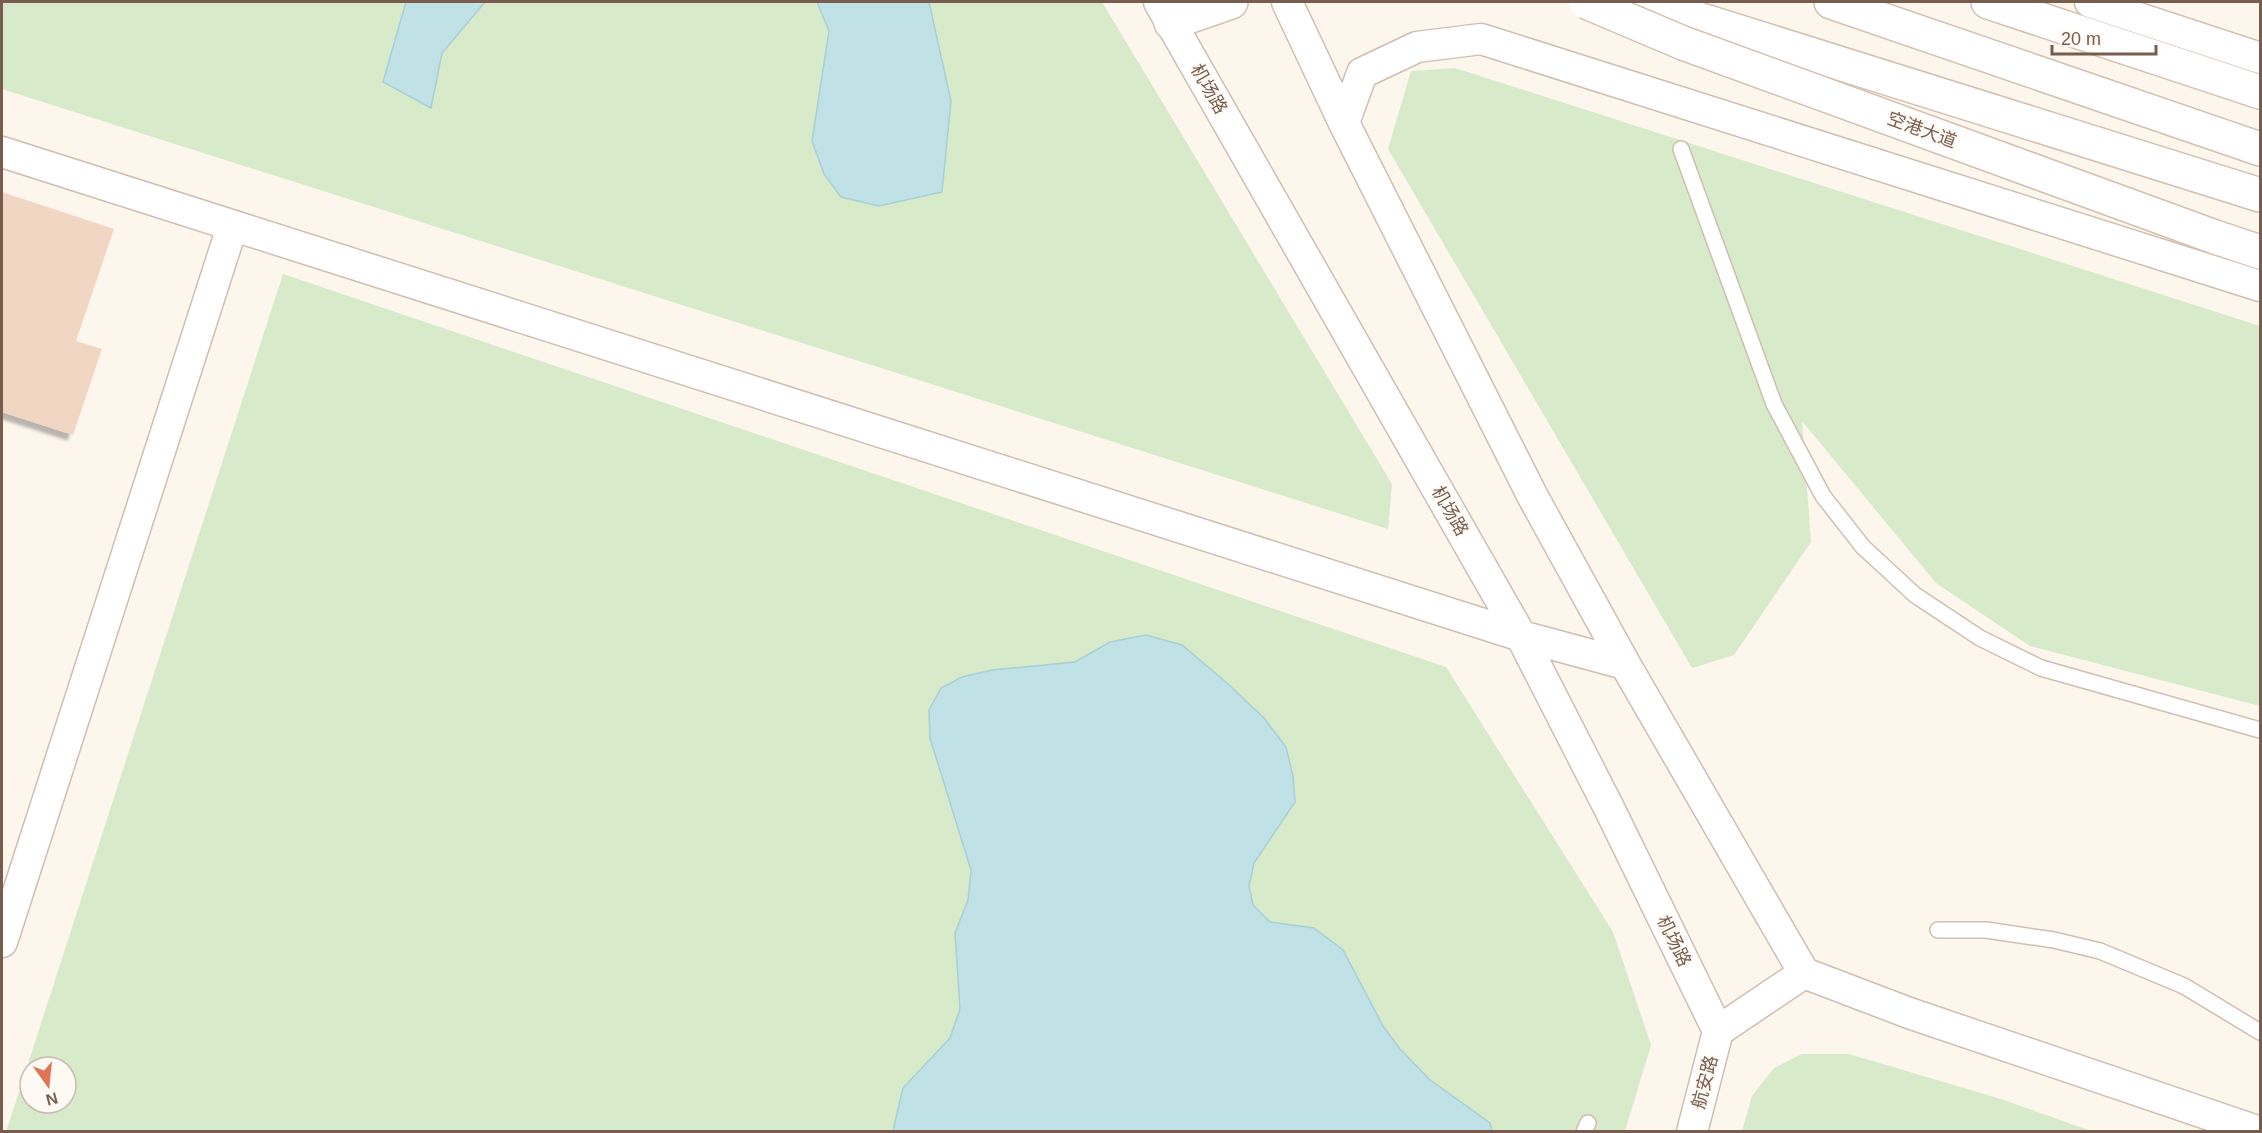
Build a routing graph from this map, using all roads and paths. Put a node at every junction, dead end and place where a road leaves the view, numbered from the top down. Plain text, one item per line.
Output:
1 (1231, 2) edge
2 (1287, 2) edge
3 (1586, 2) edge
4 (1644, 2) edge
5 (1831, 2) edge
6 (1988, 2) edge
7 (2090, 2) edge
8 (1165, 12) edge
9 (2260, 58) edge
10 (2246, 86) edge
11 (1344, 123) junction
12 (1681, 149) dead end
13 (2260, 149) edge
14 (2, 152) edge
15 (2260, 195) edge
16 (232, 227) junction
17 (2260, 252) edge
18 (2260, 286) edge
19 (1521, 636) junction
20 (1625, 664) junction
21 (2260, 730) edge
22 (1938, 930) dead end
23 (2, 942) edge
24 (1804, 973) junction
25 (1718, 1031) junction
26 (2260, 1032) edge
27 (1692, 1131) edge
28 (2260, 1131) edge

1 - 8 main road
2 - 11 street
3 - 17 main road, 空港大道, bridge
4 - 15 main road
5 - 13 main road
6 - 10 main road
7 - 9 street
8 - 19 street, 机场路
11 - 18 street
11 - 20 street
12 - 21 lane
14 - 16 street
16 - 19 street
16 - 23 street
19 - 20 street
19 - 25 street, 机场路
20 - 24 street
22 - 26 lane
24 - 25 street
24 - 28 street
25 - 27 street, 航安路

